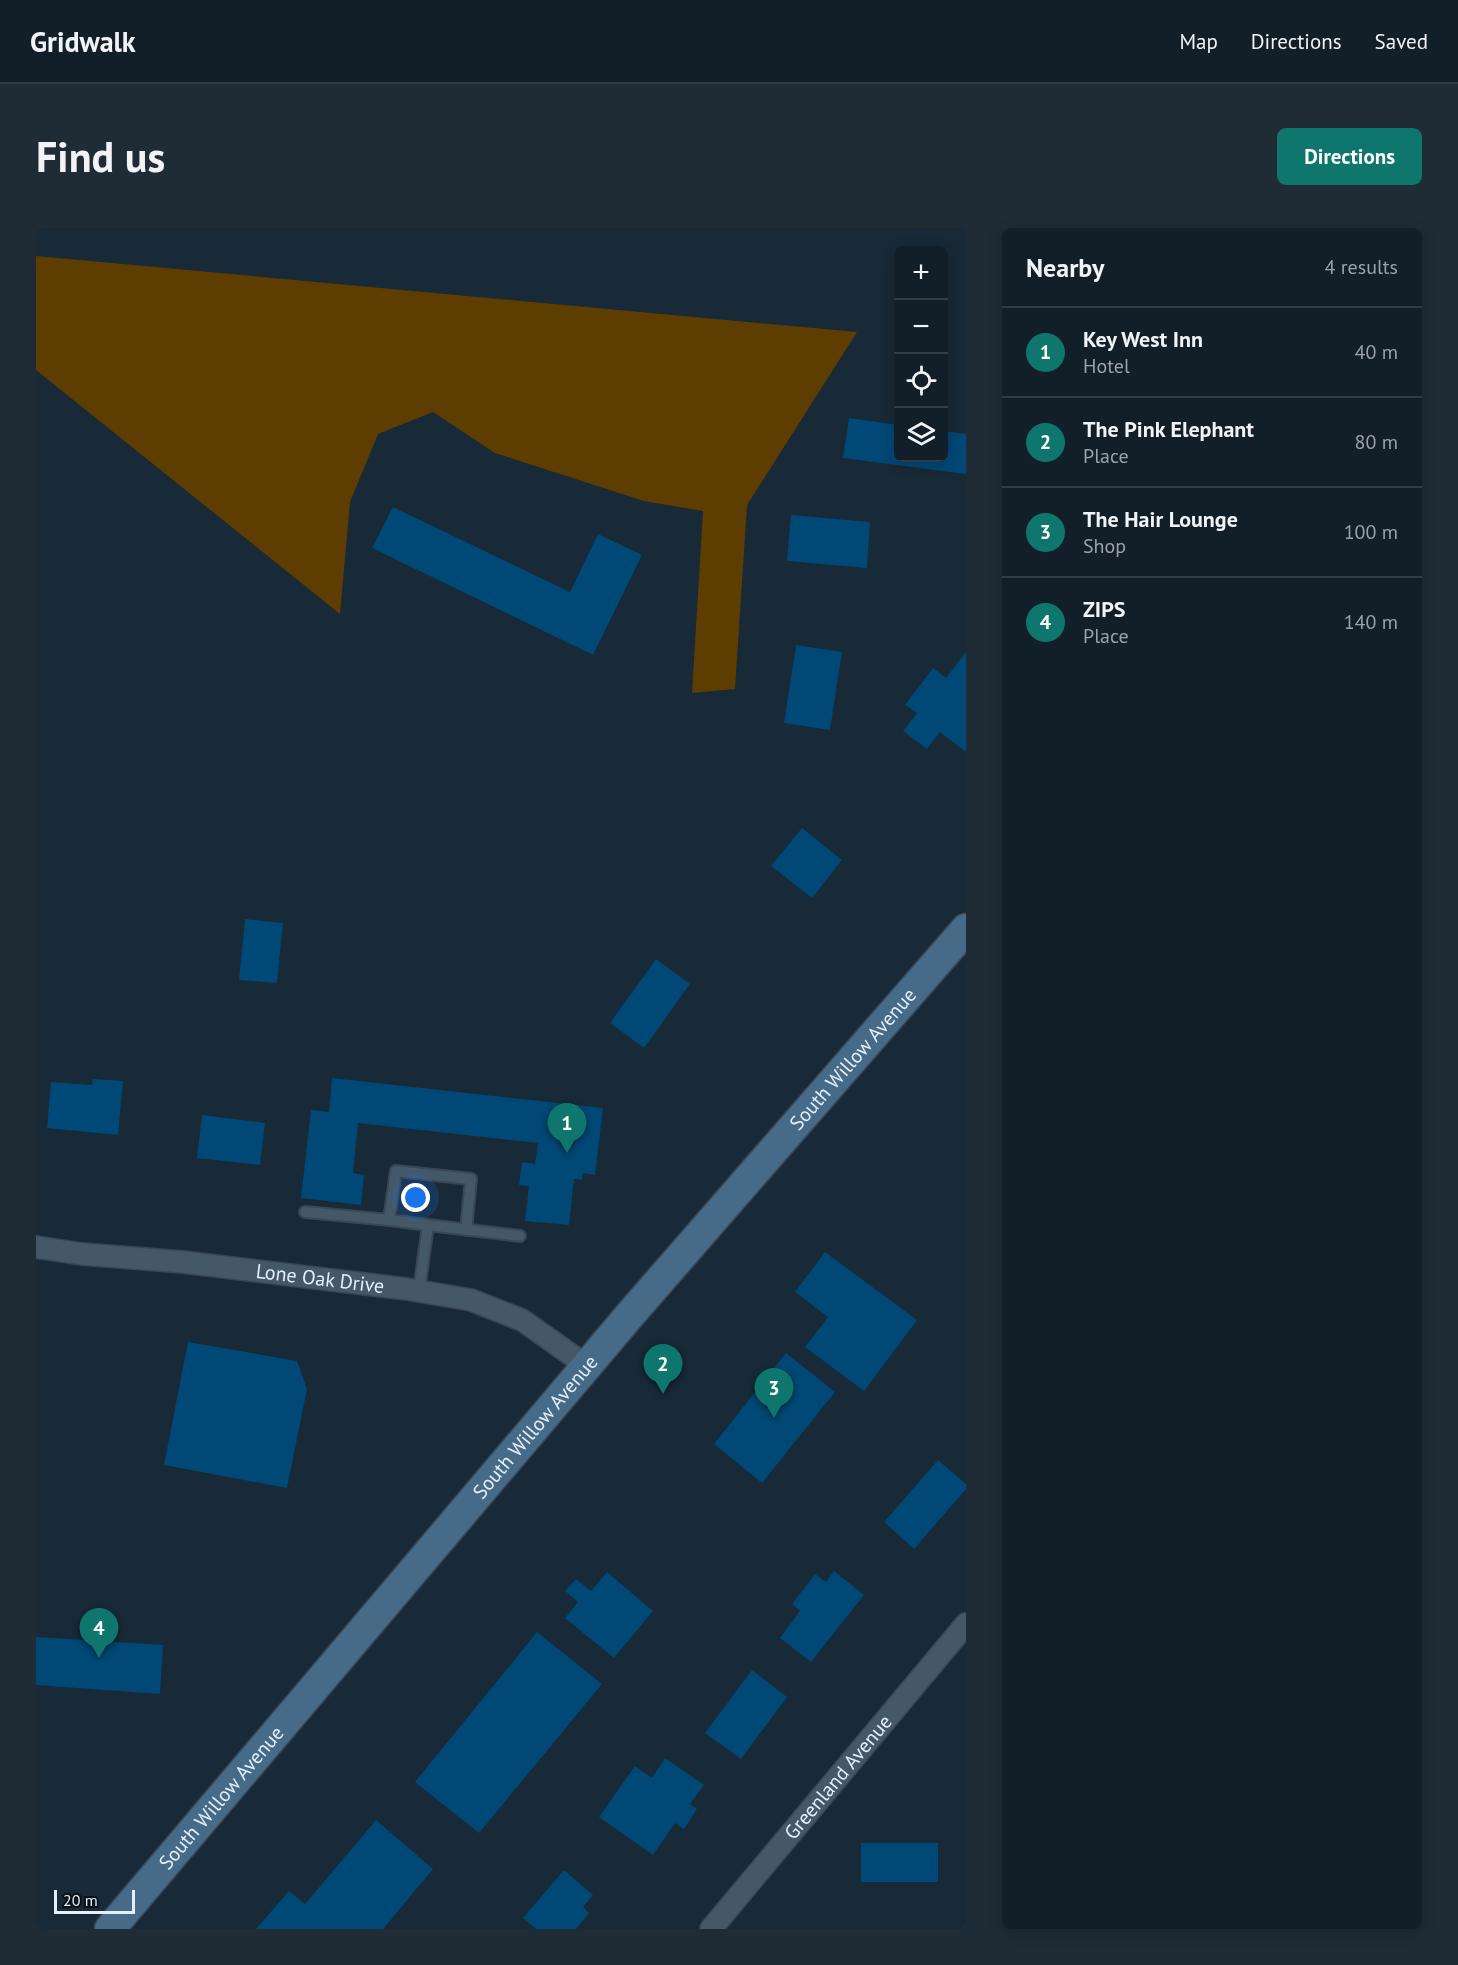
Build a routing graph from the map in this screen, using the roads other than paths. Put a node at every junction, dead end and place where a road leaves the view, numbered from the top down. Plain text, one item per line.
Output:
1 (966, 929) edge
2 (305, 1212) dead end
3 (389, 1221) junction
4 (428, 1225) junction
5 (466, 1230) junction
6 (520, 1236) dead end
7 (36, 1247) edge
8 (419, 1291) junction
9 (587, 1366) junction
10 (966, 1624) edge
11 (110, 1929) edge
12 (711, 1929) edge

1 - 9 main road, South Willow Avenue
2 - 3 lane
3 - 4 lane
3 - 5 lane
4 - 5 lane
4 - 8 lane
5 - 6 lane
7 - 8 street, Lone Oak Drive
8 - 9 street, Lone Oak Drive
9 - 11 main road, South Willow Avenue
10 - 12 street, Greenland Avenue

